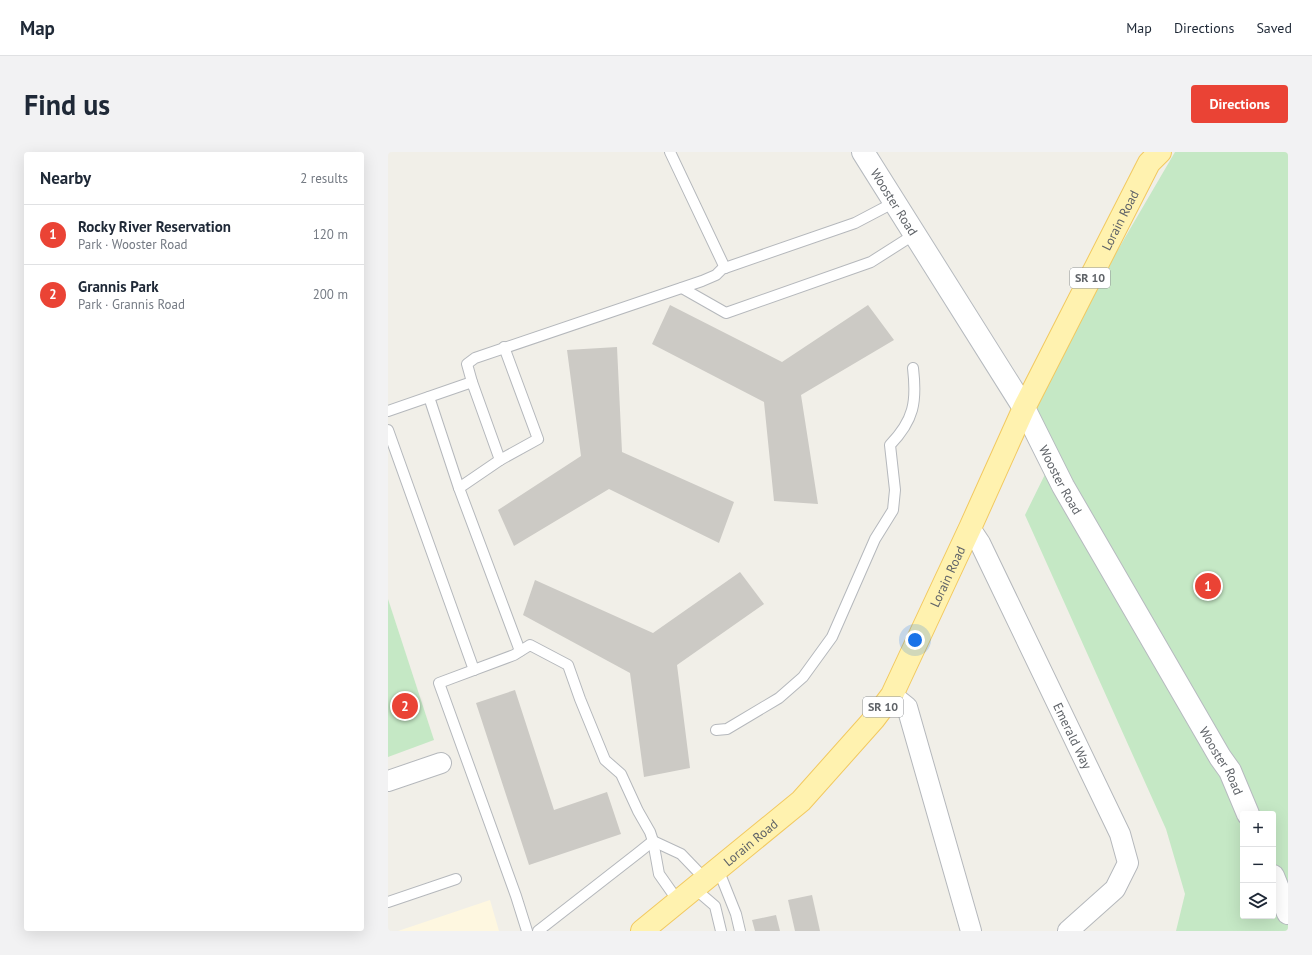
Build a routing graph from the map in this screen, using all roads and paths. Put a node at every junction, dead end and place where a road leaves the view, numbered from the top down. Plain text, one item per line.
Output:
1 (670, 152) edge
2 (863, 152) edge
3 (1160, 152) edge
4 (895, 202) junction
5 (915, 234) junction
6 (725, 268) junction
7 (682, 288) junction
8 (504, 347) junction
9 (913, 368) dead end
10 (472, 382) junction
11 (429, 397) junction
12 (1024, 408) junction
13 (388, 412) edge
14 (388, 430) edge
15 (500, 460) junction
16 (460, 488) junction
17 (970, 528) junction
18 (520, 651) junction
19 (474, 670) junction
20 (892, 695) junction
21 (716, 730) dead end
22 (441, 763) dead end
23 (388, 781) edge
24 (1247, 811) edge
25 (653, 841) junction
26 (456, 880) dead end
27 (1276, 883) edge
28 (699, 884) junction
29 (388, 902) edge
30 (1288, 913) edge
31 (652, 928) edge
32 (527, 931) edge
33 (538, 931) edge
34 (721, 931) edge
35 (740, 931) edge
36 (971, 931) edge
37 (1068, 931) edge

1 - 6 lane
2 - 4 street, Wooster Road
3 - 12 main road, Lorain Road / SR 10
4 - 5 street, Wooster Road
4 - 6 lane
5 - 7 lane
5 - 12 street, Wooster Road
6 - 7 lane
7 - 8 lane
8 - 10 lane
8 - 15 lane
9 - 21 lane
10 - 11 lane
10 - 15 lane
11 - 13 lane
11 - 16 lane
12 - 17 main road, Lorain Road / SR 10
12 - 24 street, Wooster Road
14 - 19 lane
15 - 16 lane
16 - 18 lane
17 - 20 main road, Lorain Road / SR 10
17 - 37 street, Emerald Way
18 - 19 lane
18 - 25 lane
19 - 32 lane
20 - 28 main road, Lorain Road / SR 10
20 - 36 street
22 - 23 street
25 - 28 lane
25 - 28 lane
25 - 33 lane
26 - 29 lane
27 - 30 street
28 - 31 main road, Lorain Road / SR 10
28 - 34 lane
28 - 35 lane

